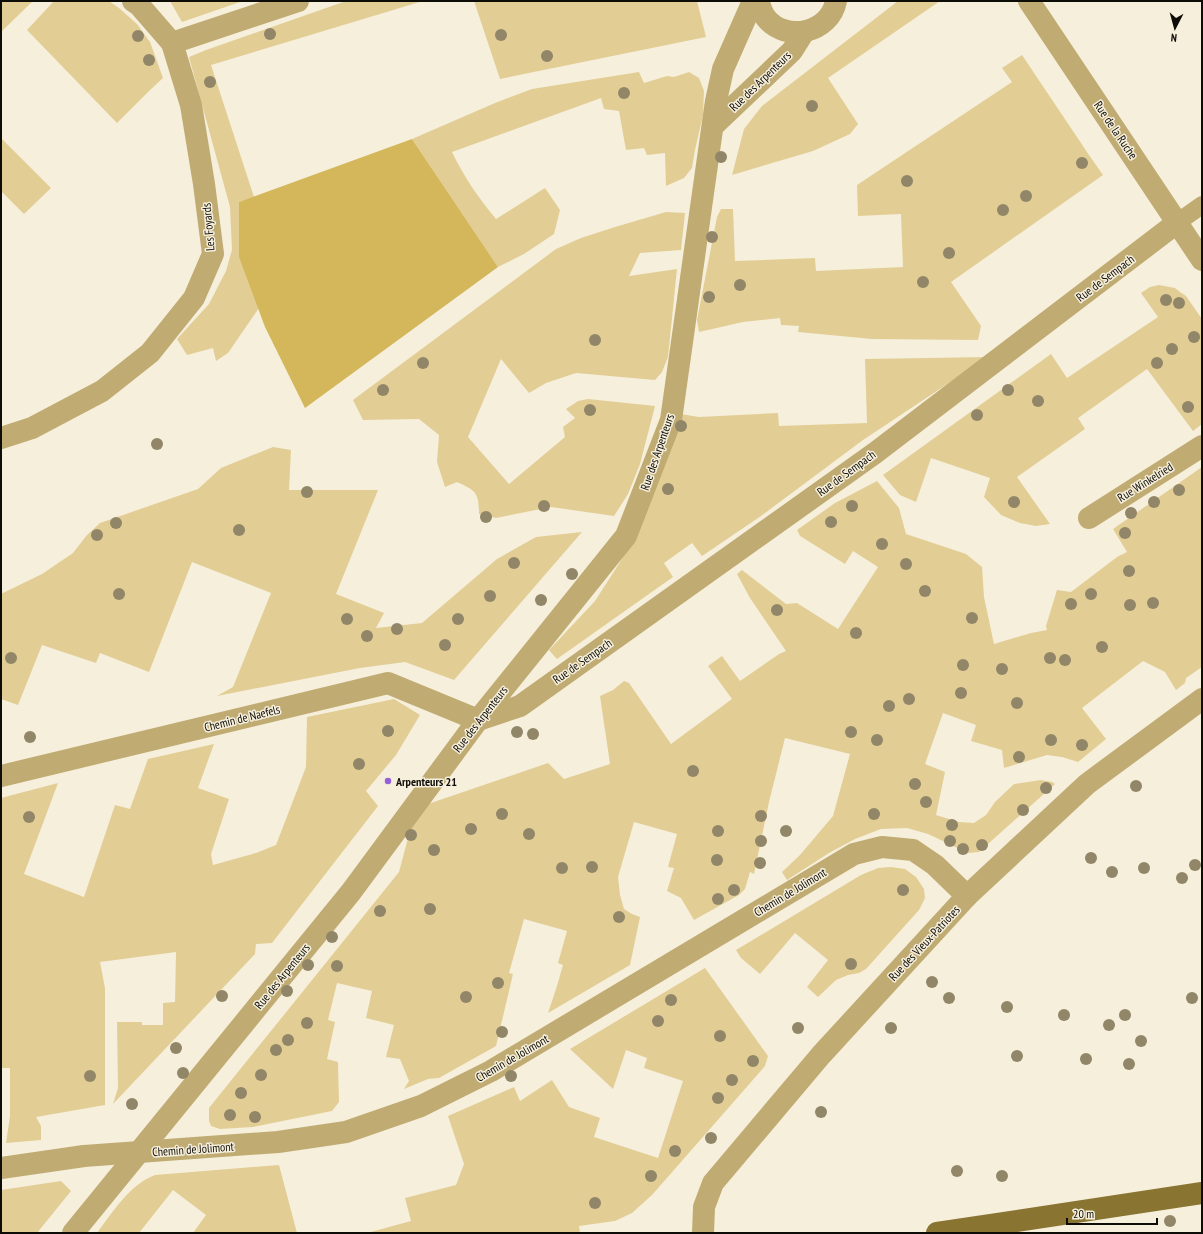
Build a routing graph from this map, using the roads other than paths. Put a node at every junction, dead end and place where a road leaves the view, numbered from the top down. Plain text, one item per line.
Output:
1 (133, 1) edge
2 (298, 1) edge
3 (753, 1) edge
4 (758, 1) edge
5 (836, 1) edge
6 (1029, 1) edge
7 (804, 32) junction
8 (172, 43) junction
9 (713, 126) junction
10 (1202, 205) edge
11 (1178, 222) junction
12 (1202, 260) edge
13 (1, 438) edge
14 (1202, 446) edge
15 (1088, 518) dead end
16 (1202, 699) edge
17 (478, 720) junction
18 (1, 776) edge
19 (967, 896) junction
20 (138, 1153) junction
21 (1, 1168) edge
22 (1202, 1193) edge
23 (72, 1233) edge
24 (703, 1233) edge
25 (937, 1233) edge

1 - 8 street, Les Foyards
2 - 8 street
3 - 9 street, Rue des Arpenteurs
4 - 7 street
5 - 7 street
6 - 11 street, Rue de la Ruche
7 - 9 street, Rue des Arpenteurs
8 - 13 street, Les Foyards
9 - 17 street, Rue des Arpenteurs
10 - 11 lane, Rue de Sempach
11 - 12 street, Rue de la Ruche
11 - 17 street, Rue de Sempach
14 - 15 street, Rue Winkelried
16 - 19 street, Rue des Vieux-Patriotes
17 - 18 street, Chemin de Naefels
17 - 20 street, Rue des Arpenteurs
19 - 20 street, Chemin de Jolimont
19 - 24 street, Rue des Vieux-Patriotes
20 - 21 street, Chemin de Jolimont
20 - 23 street, Rue des Arpenteurs
22 - 25 main road

